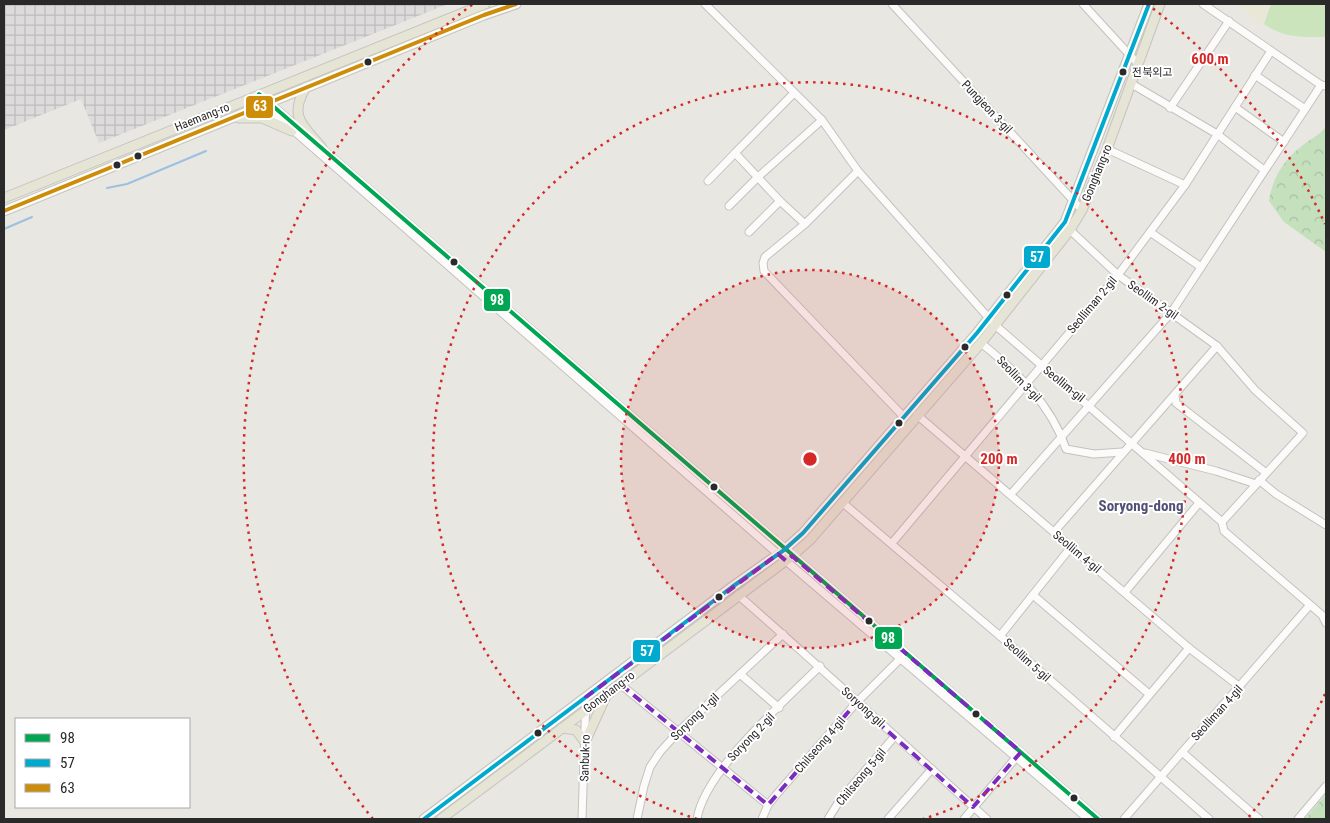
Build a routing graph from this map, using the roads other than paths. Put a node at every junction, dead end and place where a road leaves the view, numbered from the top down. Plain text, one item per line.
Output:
1 (485, 4) edge
2 (516, 4) edge
3 (705, 4) edge
4 (892, 4) edge
5 (1083, 4) edge
6 (1149, 4) edge
7 (1160, 4) edge
8 (1203, 4) edge
9 (1229, 20) junction
10 (1271, 51) junction
11 (1130, 54) junction
12 (1138, 64) junction
13 (1255, 75) junction
14 (1130, 83) junction
15 (1324, 85) edge
16 (306, 87) junction
17 (794, 93) junction
18 (256, 95) junction
19 (266, 104) junction
20 (1235, 106) junction
21 (1170, 108) junction
22 (1305, 108) junction
23 (822, 120) junction
24 (226, 121) junction
25 (292, 131) junction
26 (1217, 134) junction
27 (1284, 142) junction
28 (322, 148) junction
29 (1107, 149) junction
30 (735, 153) junction
31 (1264, 170) junction
32 (858, 171) junction
33 (758, 177) junction
34 (708, 181) dead end
35 (1185, 185) junction
36 (4, 198) edge
37 (780, 201) junction
38 (1074, 202) junction
39 (729, 206) dead end
40 (1082, 210) junction
41 (4, 211) edge
42 (805, 224) junction
43 (1070, 230) junction
44 (749, 232) dead end
45 (1150, 232) junction
46 (1201, 267) junction
47 (1118, 275) junction
48 (1171, 313) junction
49 (992, 321) junction
50 (981, 343) junction
51 (1217, 346) junction
52 (1041, 366) junction
53 (1026, 383) junction
54 (1175, 396) junction
55 (1088, 404) junction
56 (917, 415) junction
57 (902, 416) junction
58 (1062, 435) junction
59 (1133, 444) junction
60 (1122, 452) junction
61 (1144, 453) junction
62 (964, 456) junction
63 (1265, 472) junction
64 (1258, 482) junction
65 (1011, 494) junction
66 (843, 502) junction
67 (1199, 503) junction
68 (1222, 522) junction
69 (1326, 525) edge
70 (1054, 532) junction
71 (892, 543) junction
72 (1071, 547) junction
73 (781, 552) junction
74 (789, 558) junction
75 (1125, 592) junction
76 (738, 595) junction
77 (1033, 595) junction
78 (1309, 606) junction
79 (1326, 623) edge
80 (782, 634) junction
81 (1000, 636) junction
82 (1189, 648) junction
83 (903, 656) junction
84 (820, 666) junction
85 (740, 674) junction
86 (620, 684) junction
87 (1240, 687) junction
88 (607, 694) junction
89 (1149, 694) junction
90 (586, 696) junction
91 (856, 703) junction
92 (779, 708) junction
93 (587, 709) junction
94 (562, 728) junction
95 (679, 731) junction
96 (895, 736) junction
97 (1114, 737) junction
98 (585, 742) junction
99 (1182, 752) junction
100 (1019, 755) junction
101 (722, 767) junction
102 (932, 769) junction
103 (1160, 777) junction
104 (1326, 786) edge
105 (768, 805) junction
106 (973, 807) junction
107 (424, 819) edge
108 (442, 819) edge
109 (582, 819) edge
110 (637, 819) edge
111 (697, 819) edge
112 (762, 819) edge
113 (828, 819) edge
114 (888, 819) edge
115 (964, 819) edge
116 (987, 819) edge
117 (1088, 819) edge
118 (1098, 819) edge
119 (1124, 819) edge
120 (1209, 819) edge
121 (1260, 819) edge
122 (1298, 819) edge

1 - 18 main road, Haemang-ro
2 - 16 main road, Haemang-ro
3 - 17 street, Seollim-gil
4 - 38 street, Pungjeon 3-gil
5 - 11 street
6 - 11 main road, Gonghang-ro
7 - 12 main road, Gonghang-ro
8 - 9 street
9 - 10 street
9 - 21 street
10 - 13 street, Seolliman 2-gil
10 - 15 street
11 - 12 street
11 - 38 main road, Gonghang-ro
12 - 14 main road, Gonghang-ro
13 - 20 street, Seolliman 2-gil
13 - 22 street
14 - 21 street
14 - 29 main road, Gonghang-ro
15 - 22 street
16 - 19 main road, Haemang-ro
16 - 28 main road
17 - 23 street, Seollim-gil
17 - 30 street
18 - 19 street
18 - 36 main road, Haemang-ro
19 - 24 main road, Haemang-ro
19 - 25 street
19 - 28 street
20 - 26 street, Seolliman 2-gil
20 - 27 street
21 - 26 street
22 - 27 street
23 - 32 street, Seollim-gil
23 - 33 street
24 - 25 main road
24 - 41 main road, Haemang-ro
25 - 73 street
26 - 31 street
26 - 35 street, Seolliman 2-gil
27 - 31 street
28 - 73 street
29 - 35 street
29 - 40 main road, Gonghang-ro
30 - 33 street
30 - 34 street
31 - 46 street
32 - 42 street
32 - 49 street, Seollim-gil
33 - 37 street
33 - 39 street
35 - 45 street, Seolliman 2-gil
37 - 42 street
37 - 44 street
38 - 40 street, Pungjeon 3-gil
38 - 49 main road, Gonghang-ro
40 - 43 main road, Gonghang-ro
42 - 57 street
43 - 47 street, Seollim 2-gil
43 - 49 main road, Gonghang-ro
45 - 46 street
45 - 47 street, Seolliman 2-gil
46 - 48 street
47 - 48 street, Seollim 2-gil
47 - 52 street, Seolliman 2-gil
48 - 51 street, Seollim 2-gil
48 - 55 street
49 - 50 main road, Gonghang-ro
49 - 52 street, Seollim-gil
49 - 57 main road, Gonghang-ro
50 - 53 street, Seollim 3-gil
50 - 56 main road, Gonghang-ro
51 - 54 street
51 - 63 street, Seollim 2-gil
52 - 53 street, Seolliman 2-gil
52 - 55 street, Seollim-gil
53 - 58 street, Seollim 3-gil
53 - 62 street, Seolliman 2-gil
54 - 59 street
54 - 63 street
55 - 58 street
55 - 59 street, Seollim-gil
56 - 62 street, Seollim 4-gil
56 - 66 main road, Gonghang-ro
57 - 73 main road, Gonghang-ro
58 - 60 street, Seollim 3-gil
58 - 65 street
59 - 60 street
59 - 61 street, Seollim-gil
60 - 70 street
61 - 64 street
61 - 67 street, Seollim-gil
62 - 65 street, Seollim 4-gil
62 - 71 street, Seolliman 2-gil
63 - 64 street, Seollim 2-gil
64 - 68 street
64 - 69 street
65 - 70 street, Seollim 4-gil
66 - 71 street, Seollim 5-gil
66 - 74 main road, Gonghang-ro
67 - 68 street, Seollim-gil
67 - 75 street
68 - 78 street, Seollim-gil
70 - 72 street, Seollim 4-gil
71 - 81 street, Seollim 5-gil
72 - 75 street, Seollim 4-gil
72 - 77 street
73 - 74 street
73 - 90 main road, Gonghang-ro
74 - 76 main road, Gonghang-ro
74 - 83 street
75 - 82 street, Seollim 4-gil
76 - 80 street, Soryong-gil
76 - 86 main road, Gonghang-ro
77 - 81 street
77 - 89 street
78 - 79 street, Seollim-gil
78 - 87 street, Seolliman 4-gil
80 - 84 street, Soryong-gil
80 - 85 street, Soryong 1-gil
81 - 97 street, Seollim 5-gil
82 - 87 street, Seollim 4-gil
82 - 89 street
83 - 91 street, Chilseong 4-gil
83 - 100 street
84 - 91 street, Soryong-gil
84 - 92 street, Soryong 2-gil
85 - 92 street
85 - 95 street, Soryong 1-gil
86 - 88 main road, Gonghang-ro
86 - 95 street
87 - 99 street, Seolliman 4-gil
88 - 93 main road, Gonghang-ro
88 - 98 main road
89 - 97 street
90 - 93 street, Sanbuk-ro
90 - 107 main road, Gonghang-ro
91 - 96 street, Soryong-gil
91 - 105 street, Chilseong 4-gil
92 - 101 street, Soryong 2-gil
93 - 94 main road, Gonghang-ro
93 - 98 street, Sanbuk-ro
94 - 98 main road
94 - 108 main road, Gonghang-ro
95 - 101 street
95 - 110 street, Soryong 1-gil
96 - 102 street, Soryong-gil
96 - 113 street, Chilseong 5-gil
97 - 103 street, Seollim 5-gil
98 - 109 street, Sanbuk-ro
99 - 103 street, Seolliman 4-gil
99 - 121 street
100 - 106 street
100 - 117 street
100 - 118 street
101 - 105 street
101 - 111 street, Soryong 2-gil
102 - 106 street, Soryong-gil
102 - 114 street
103 - 119 street, Seolliman 4-gil
103 - 120 street, Seollim 5-gil
104 - 122 street
105 - 112 street, Chilseong 4-gil
106 - 115 street
106 - 116 street, Soryong-gil

